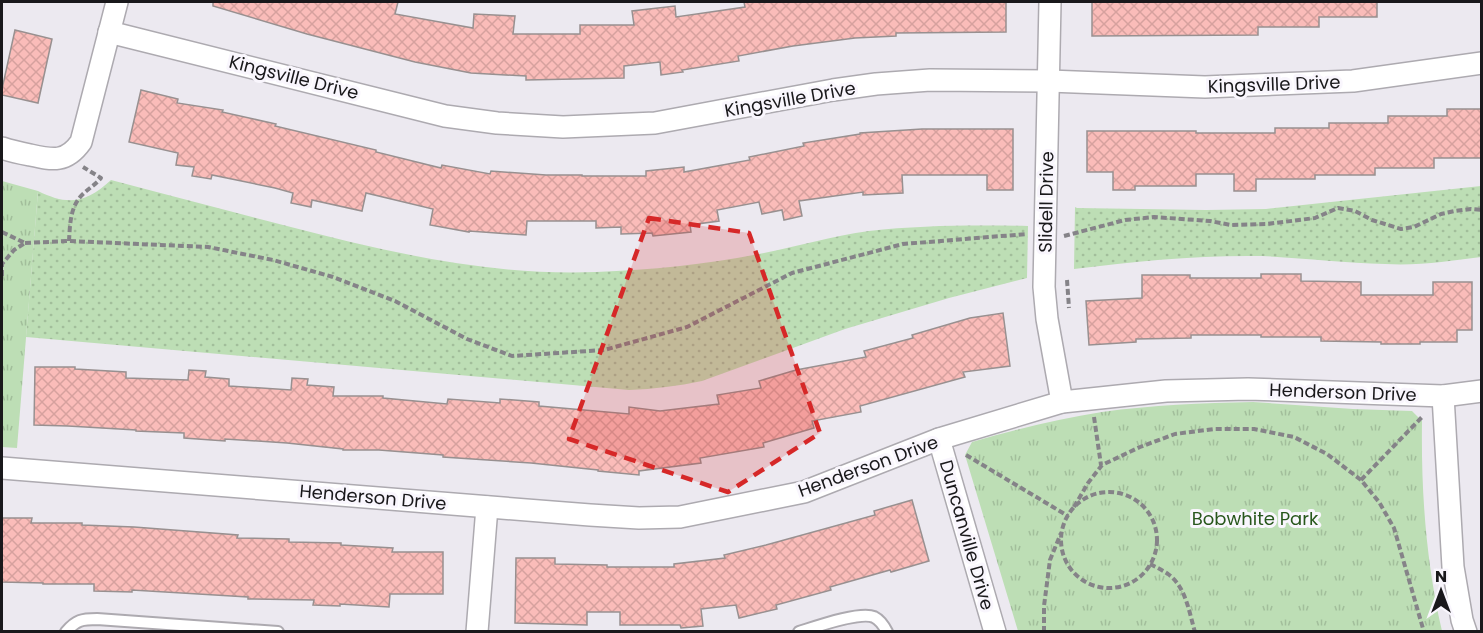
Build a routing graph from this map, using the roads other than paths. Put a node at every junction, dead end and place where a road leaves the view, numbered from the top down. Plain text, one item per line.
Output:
1 (117, 2) edge
2 (1050, 2) edge
3 (109, 32) junction
4 (1482, 63) edge
5 (1049, 81) junction
6 (2, 148) edge
7 (1482, 391) edge
8 (1443, 396) junction
9 (1062, 402) junction
10 (939, 439) junction
11 (2, 468) edge
12 (487, 507) junction
13 (66, 632) edge
14 (278, 632) edge
15 (477, 632) edge
16 (799, 632) edge
17 (887, 632) edge
18 (995, 632) edge
19 (1466, 632) edge

1 - 3 street
2 - 5 street, Slidell Drive
3 - 5 street, Kingsville Drive
3 - 6 street
4 - 5 street, Kingsville Drive
5 - 9 street, Slidell Drive
7 - 8 street, Henderson Drive
8 - 9 street, Henderson Drive
8 - 19 street
9 - 10 street, Henderson Drive
10 - 12 street, Henderson Drive
10 - 18 street, Duncanville Drive
11 - 12 street, Henderson Drive
12 - 15 street
13 - 14 lane
16 - 17 lane

